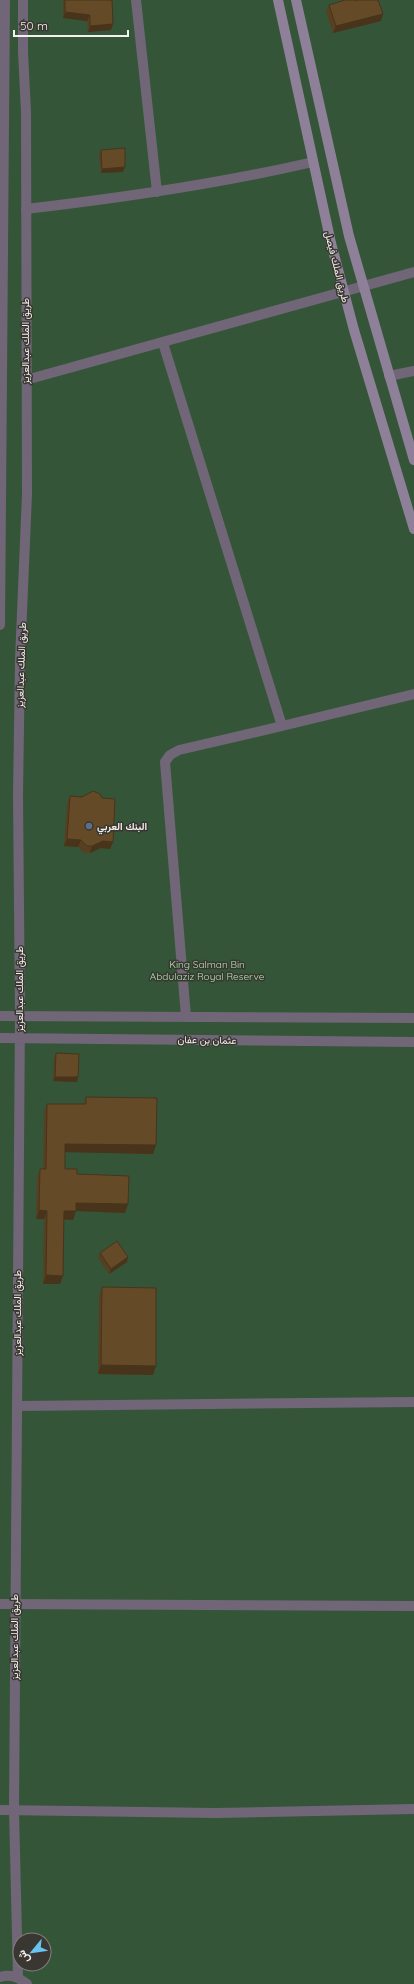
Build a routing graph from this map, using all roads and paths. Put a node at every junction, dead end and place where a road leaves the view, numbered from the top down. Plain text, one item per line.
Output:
1 (5, 0) edge
2 (23, 0) edge
3 (136, 0) edge
4 (278, 0) edge
5 (296, 0) edge
6 (313, 162) junction
7 (157, 192) junction
8 (26, 209) junction
9 (414, 272) edge
10 (363, 287) junction
11 (344, 293) junction
12 (163, 343) junction
13 (414, 372) edge
14 (389, 376) junction
15 (26, 380) junction
16 (411, 438) edge
17 (414, 460) edge
18 (414, 530) edge
19 (0, 625) edge
20 (414, 694) edge
21 (282, 726) junction
22 (0, 1016) edge
23 (20, 1017) junction
24 (186, 1018) junction
25 (414, 1018) edge
26 (0, 1038) edge
27 (20, 1038) junction
28 (414, 1042) edge
29 (414, 1402) edge
30 (17, 1406) junction
31 (0, 1604) edge
32 (14, 1604) junction
33 (414, 1606) edge
34 (414, 1809) edge
35 (0, 1810) edge
36 (14, 1810) junction
37 (0, 1977) edge
38 (22, 1981) edge

1 - 19 street
2 - 8 street, طريق الملك عبدالعزيز
3 - 7 street
4 - 6 main road, طريق الملك فيصل
5 - 10 main road, طريق الملك فيصل
6 - 7 street
6 - 11 main road, طريق الملك فيصل
7 - 8 street
8 - 15 street, طريق الملك عبدالعزيز
9 - 10 street
10 - 11 street
10 - 14 main road, طريق الملك فيصل
11 - 12 street
11 - 18 main road, طريق الملك فيصل
12 - 15 street
12 - 21 street
13 - 14 street
14 - 16 main road, طريق الملك فيصل
15 - 23 street, طريق الملك عبدالعزيز
16 - 17 main road, طريق الملك فيصل
20 - 21 street
21 - 24 street
22 - 23 street
23 - 24 street
23 - 27 street, طريق الملك عبدالعزيز
24 - 25 street
26 - 27 street, عثمان بن عفان
27 - 28 street, عثمان بن عفان
27 - 30 street, طريق الملك عبدالعزيز
29 - 30 street
30 - 32 street, طريق الملك عبدالعزيز
31 - 32 street
32 - 33 street
32 - 36 street, طريق الملك عبدالعزيز
34 - 36 street
35 - 36 street
36 - 38 street, طريق الملك عبدالعزيز
37 - 38 street

